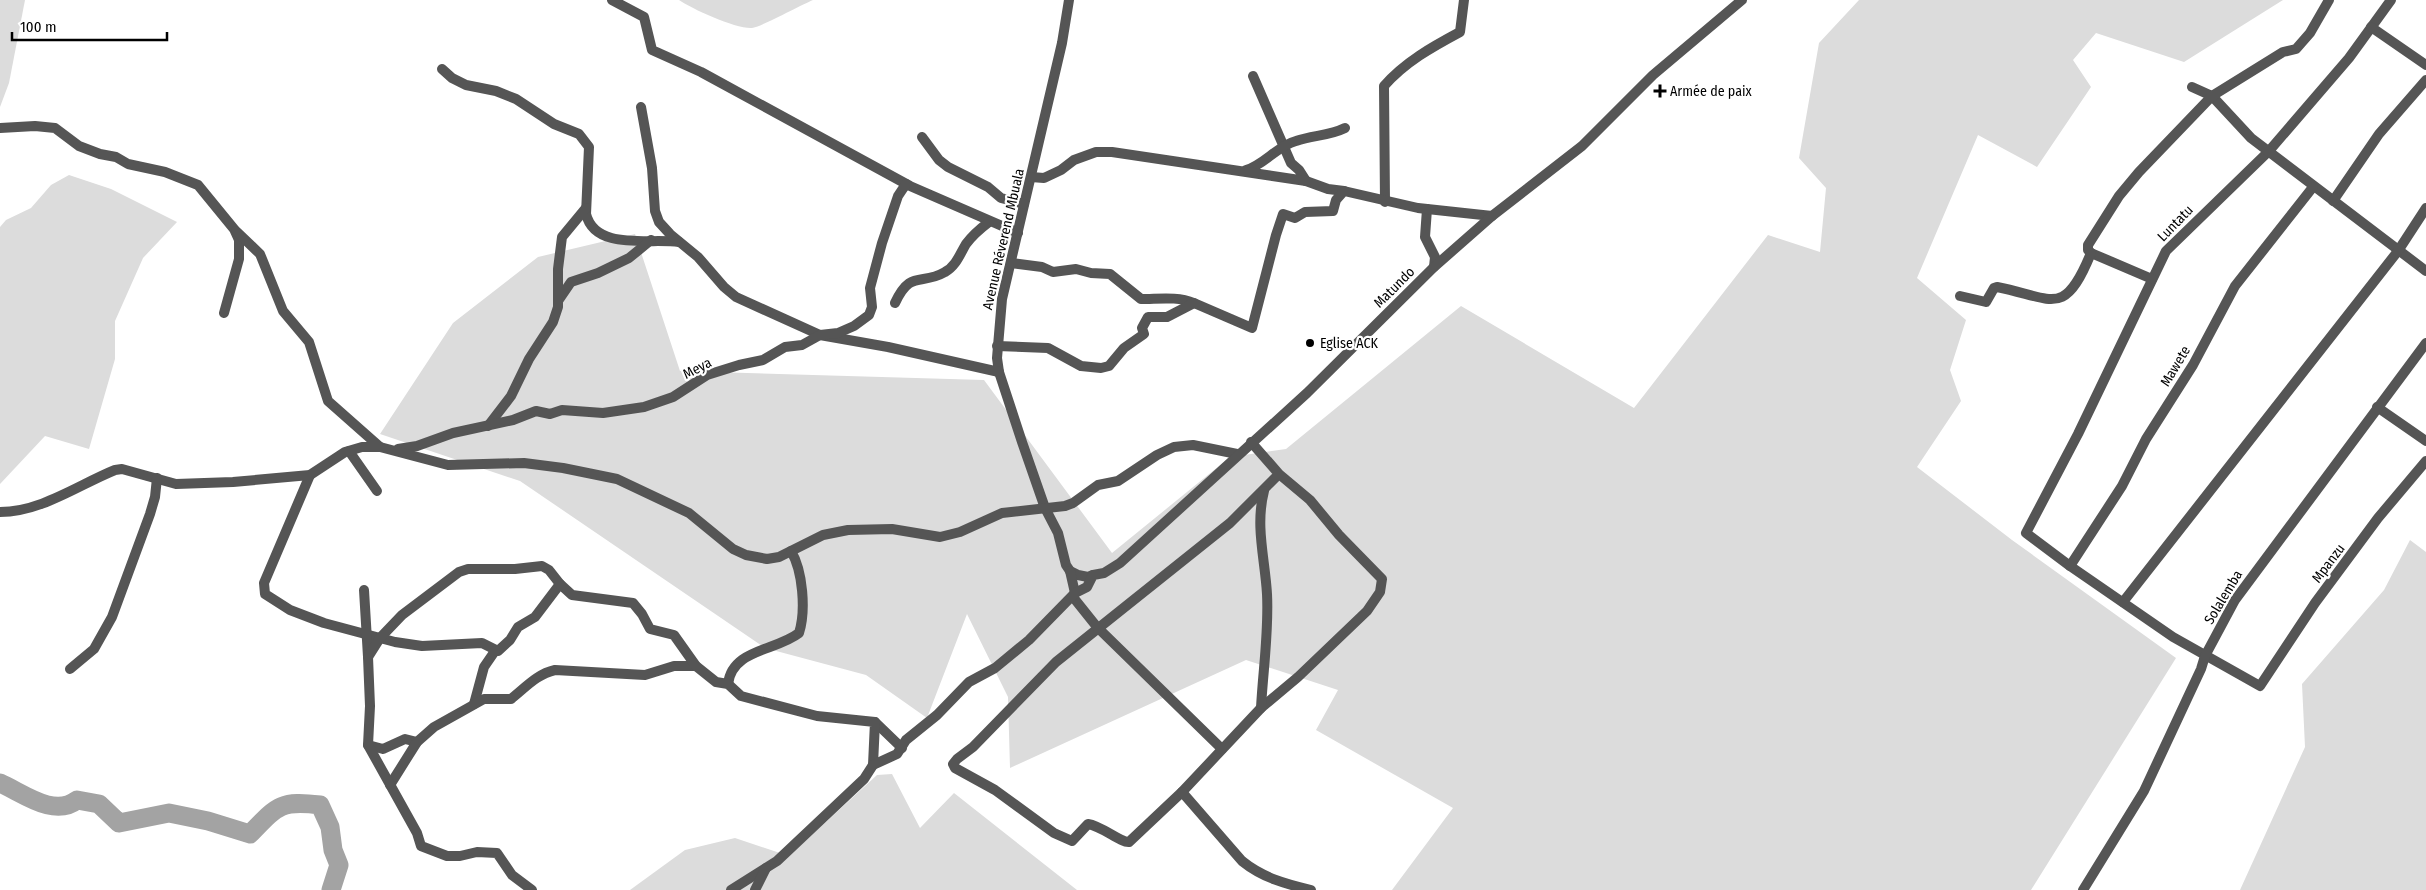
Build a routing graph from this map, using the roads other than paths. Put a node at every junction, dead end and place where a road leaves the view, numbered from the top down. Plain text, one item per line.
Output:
1 (612, 0) edge
2 (1069, 0) edge
3 (1464, 0) edge
4 (1742, 0) edge
5 (2329, 0) edge
6 (2390, 0) edge
7 (2371, 27) junction
8 (2426, 65) edge
9 (442, 69) dead end
10 (1253, 76) dead end
11 (2426, 80) edge
12 (2192, 87) dead end
13 (2212, 96) junction
14 (641, 107) dead end
15 (0, 128) edge
16 (1345, 128) dead end
17 (922, 137) dead end
18 (1284, 147) junction
19 (2269, 151) junction
20 (1245, 170) junction
21 (1031, 177) junction
22 (1306, 181) junction
23 (906, 184) junction
24 (2313, 187) junction
25 (1344, 192) junction
26 (2333, 201) junction
27 (1385, 202) junction
28 (1024, 204) junction
29 (586, 208) junction
30 (2426, 208) edge
31 (1427, 209) junction
32 (1492, 216) junction
33 (989, 222) junction
34 (234, 229) junction
35 (1018, 233) junction
36 (651, 240) junction
37 (682, 243) junction
38 (2398, 251) junction
39 (2091, 253) junction
40 (1012, 263) junction
41 (1434, 267) junction
42 (2426, 271) edge
43 (2152, 279) junction
44 (1960, 296) dead end
45 (558, 302) junction
46 (895, 303) dead end
47 (1194, 303) junction
48 (224, 313) dead end
49 (820, 335) junction
50 (2426, 342) edge
51 (997, 346) junction
52 (999, 372) junction
53 (2377, 407) junction
54 (487, 426) junction
55 (2426, 441) edge
56 (1251, 442) junction
57 (380, 447) junction
58 (397, 450) junction
59 (349, 451) junction
60 (1238, 454) junction
61 (2426, 461) edge
62 (1279, 474) junction
63 (310, 475) junction
64 (157, 478) junction
65 (1264, 490) junction
66 (377, 492) dead end
67 (1045, 508) junction
68 (0, 512) edge
69 (791, 552) junction
70 (2070, 566) junction
71 (1070, 571) junction
72 (1093, 576) junction
73 (560, 584) junction
74 (364, 590) dead end
75 (1074, 595) junction
76 (2122, 602) junction
77 (1097, 627) junction
78 (366, 633) junction
79 (380, 638) junction
80 (495, 651) junction
81 (2204, 656) junction
82 (368, 657) junction
83 (696, 666) junction
84 (70, 669) dead end
85 (728, 684) junction
86 (474, 704) junction
87 (1260, 708) junction
88 (875, 722) junction
89 (417, 742) junction
90 (368, 745) junction
91 (902, 748) junction
92 (1222, 748) junction
93 (873, 765) junction
94 (390, 785) junction
95 (1182, 792) junction
96 (767, 867) junction
97 (532, 890) edge
98 (731, 890) edge
99 (756, 890) edge
100 (1311, 890) edge
101 (2083, 890) edge

1 - 23 street
2 - 21 street, Avenue Réverend Mbuala
3 - 27 street
4 - 32 street, Matundo
5 - 13 street
6 - 7 street, Luntatu
7 - 8 street
7 - 19 street, Luntatu
9 - 29 street
10 - 18 street
11 - 26 street
12 - 13 street
13 - 19 street
13 - 39 street
14 - 37 street
15 - 34 street
16 - 18 street
17 - 28 street
18 - 20 street
18 - 22 street
19 - 24 street
19 - 43 street, Luntatu
20 - 21 street
20 - 22 street
21 - 28 street, Avenue Réverend Mbuala
22 - 25 street
23 - 33 street
23 - 49 street, Meya
24 - 26 street
24 - 70 street, Mawete
25 - 27 street
25 - 47 street
26 - 38 street
27 - 31 street
28 - 35 street, Avenue Réverend Mbuala
29 - 36 street
29 - 45 street
30 - 38 street
31 - 32 street
31 - 41 street
32 - 41 street, Matundo
33 - 35 street
33 - 46 street
34 - 48 street
34 - 57 street
35 - 40 street, Avenue Réverend Mbuala
36 - 37 street
36 - 45 street
37 - 49 street
38 - 42 street
38 - 76 street
39 - 43 street
39 - 44 street
40 - 47 street
40 - 51 street, Avenue Réverend Mbuala
41 - 56 street, Matundo
43 - 70 street, Luntatu
45 - 54 street
47 - 51 street
49 - 52 street
49 - 54 street, Meya
50 - 53 street, Solalemba
51 - 52 street, Avenue Réverend Mbuala
52 - 67 street, Avenue Réverend Mbuala
53 - 55 street
53 - 81 street, Solalemba
54 - 58 street, Meya
56 - 60 street, Matundo
56 - 62 street
57 - 58 street
57 - 59 street
58 - 69 street
59 - 63 street
59 - 66 street
60 - 67 street
60 - 72 street, Matundo
61 - 81 street, Mpanzu
62 - 65 street
62 - 87 street
63 - 64 street
63 - 78 street
64 - 68 street
64 - 84 street
65 - 77 street
65 - 87 street
67 - 69 street
67 - 71 street, Avenue Réverend Mbuala
69 - 85 street
70 - 76 street
71 - 72 street
71 - 75 street, Avenue Réverend Mbuala
72 - 75 street, Matundo
73 - 79 street
73 - 80 street
73 - 83 street
74 - 78 street
75 - 77 street
75 - 91 street, Matundo
76 - 81 street
77 - 92 street
77 - 95 street
78 - 79 street
78 - 82 street
79 - 80 street
79 - 82 street
80 - 86 street
81 - 101 street, Solalemba
82 - 90 street
83 - 85 street
83 - 86 street
85 - 88 street
86 - 89 street
87 - 92 street
88 - 91 street
88 - 93 street
89 - 90 street
89 - 94 street
90 - 94 street
91 - 93 street, Matundo
92 - 95 street
93 - 96 street
94 - 97 street
95 - 100 street
96 - 98 street
96 - 99 street

